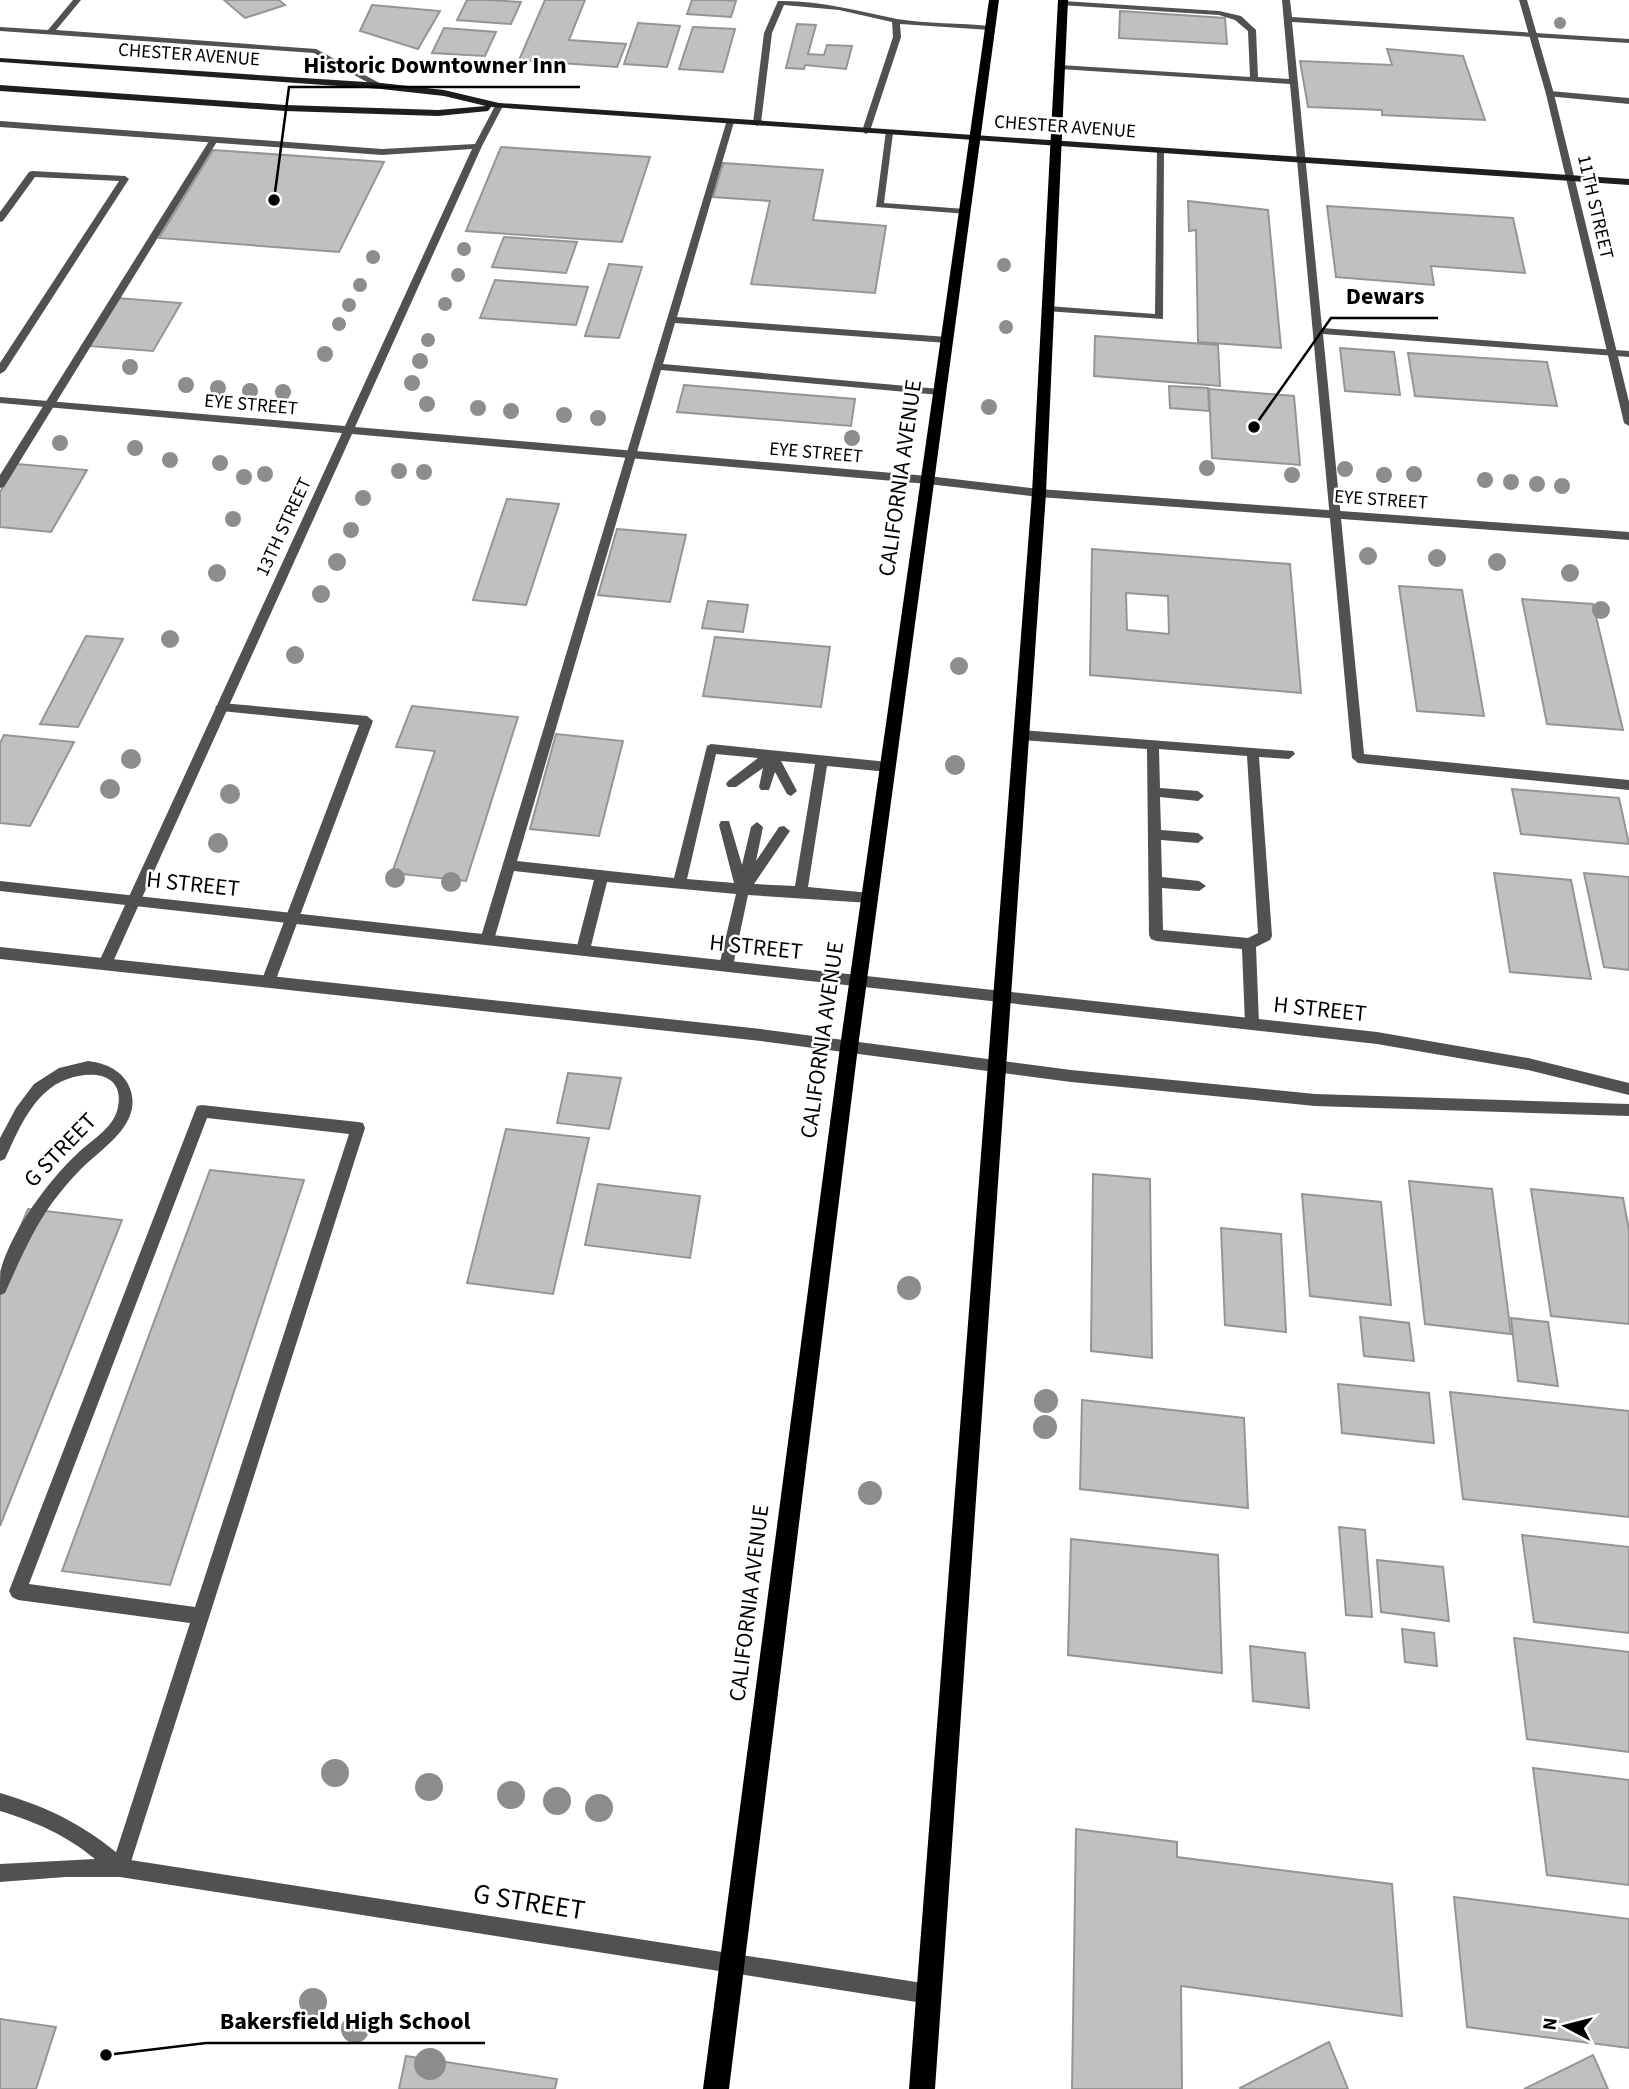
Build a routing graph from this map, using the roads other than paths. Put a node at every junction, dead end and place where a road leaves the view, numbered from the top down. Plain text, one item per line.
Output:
1 (77, 0) edge
2 (865, 0) edge
3 (994, 0) edge
4 (1286, 0) edge
5 (1523, 0) edge
6 (1063, 2) edge
7 (863, 12) junction
8 (1288, 19) junction
9 (896, 21) junction
10 (990, 28) junction
11 (0, 29) edge
12 (51, 32) junction
13 (1533, 35) junction
14 (1629, 41) edge
15 (0, 60) edge
16 (1060, 67) junction
17 (1254, 80) junction
18 (1294, 82) junction
19 (381, 86) junction
20 (0, 88) edge
21 (1550, 94) junction
22 (1629, 100) edge
23 (499, 106) junction
24 (730, 122) junction
25 (0, 124) edge
26 (757, 124) junction
27 (866, 131) junction
28 (889, 133) junction
29 (976, 139) junction
30 (214, 140) junction
31 (1056, 144) junction
32 (478, 146) junction
33 (1160, 151) junction
34 (1301, 160) junction
35 (1571, 179) junction
36 (1629, 182) edge
37 (965, 212) junction
38 (0, 219) edge
39 (1048, 309) junction
40 (673, 320) junction
41 (1317, 331) junction
42 (947, 340) junction
43 (1612, 353) junction
44 (1629, 354) edge
45 (659, 368) junction
46 (0, 371) edge
47 (940, 392) junction
48 (0, 400) edge
49 (49, 405) junction
50 (1629, 424) edge
51 (347, 431) junction
52 (634, 455) junction
53 (928, 480) junction
54 (0, 484) edge
55 (1039, 493) junction
56 (1334, 514) junction
57 (1629, 536) edge
58 (221, 707) junction
59 (1021, 735) junction
60 (1153, 745) junction
61 (1253, 752) junction
62 (1289, 754) dead end
63 (772, 755) junction
64 (822, 760) junction
65 (888, 766) junction
66 (733, 784) dead end
67 (1629, 785) edge
68 (765, 787) dead end
69 (791, 791) dead end
70 (1154, 792) junction
71 (1198, 796) dead end
72 (725, 825) dead end
73 (757, 827) dead end
74 (783, 831) dead end
75 (1153, 834) junction
76 (1198, 838) dead end
77 (510, 865) junction
78 (602, 876) junction
79 (1155, 882) junction
80 (679, 884) junction
81 (0, 886) edge
82 (1199, 886) dead end
83 (801, 890) junction
84 (742, 891) junction
85 (870, 898) junction
86 (133, 901) junction
87 (292, 918) junction
88 (488, 940) junction
89 (1249, 944) junction
90 (583, 950) junction
91 (0, 953) edge
92 (105, 964) junction
93 (726, 967) junction
94 (858, 981) junction
95 (268, 982) junction
96 (1002, 997) junction
97 (1252, 1024) junction
98 (849, 1046) junction
99 (997, 1065) junction
100 (1629, 1089) edge
101 (1629, 1110) edge
102 (0, 1154) edge
103 (0, 1288) edge
104 (201, 1616) junction
105 (0, 1802) edge
106 (120, 1868) junction
107 (0, 1873) edge
108 (732, 1962) junction
109 (929, 1994) junction
110 (716, 2089) edge
111 (922, 2089) edge

1 - 12 street
2 - 7 street
3 - 10 main road, CALIFORNIA AVENUE
4 - 8 street
5 - 13 street, 11TH STREET
6 - 16 main road
6 - 17 street
7 - 9 street
7 - 26 street
8 - 13 street
8 - 18 street
9 - 10 street
9 - 27 street
10 - 29 main road, CALIFORNIA AVENUE
11 - 12 street
12 - 19 street
13 - 14 street
13 - 21 street, 11TH STREET
15 - 19 main road, CHESTER AVENUE
16 - 17 street
16 - 31 main road
17 - 18 street
18 - 34 street
19 - 23 main road, CHESTER AVENUE
20 - 23 main road, CHESTER AVENUE
21 - 22 street
21 - 35 street, 11TH STREET
23 - 24 main road, CHESTER AVENUE
23 - 32 street, 13TH STREET
24 - 26 main road, CHESTER AVENUE
24 - 40 street
25 - 30 street
26 - 27 main road, CHESTER AVENUE
27 - 28 main road, CHESTER AVENUE
28 - 29 main road, CHESTER AVENUE
28 - 37 street
29 - 31 main road, CHESTER AVENUE
29 - 37 main road, CALIFORNIA AVENUE
30 - 32 street
30 - 49 street
31 - 33 main road, CHESTER AVENUE
31 - 39 main road
32 - 51 street, 13TH STREET
33 - 34 main road, CHESTER AVENUE
33 - 39 street
34 - 35 main road, CHESTER AVENUE
34 - 41 street
35 - 36 main road, CHESTER AVENUE
35 - 43 street, 11TH STREET
37 - 42 main road, CALIFORNIA AVENUE
38 - 46 street
39 - 55 main road
40 - 42 street
40 - 45 street
41 - 43 street
41 - 56 street
42 - 47 main road, CALIFORNIA AVENUE
43 - 44 street
43 - 50 street, 11TH STREET
45 - 47 street
45 - 52 street
47 - 53 main road, CALIFORNIA AVENUE
48 - 49 street, EYE STREET
49 - 51 street, EYE STREET
49 - 54 street
51 - 52 street, EYE STREET
51 - 58 street, 13TH STREET
52 - 53 street, EYE STREET
52 - 77 street
53 - 55 street, EYE STREET
53 - 65 main road, CALIFORNIA AVENUE
55 - 56 street, EYE STREET
55 - 59 main road
56 - 57 street, EYE STREET
56 - 67 street
58 - 86 street, 13TH STREET
58 - 87 street
59 - 60 street
59 - 96 main road
60 - 61 street
60 - 70 street
61 - 62 street
61 - 89 street
63 - 64 street
63 - 66 street
63 - 68 street
63 - 69 street
63 - 80 street
64 - 65 street
64 - 83 street
65 - 85 main road, CALIFORNIA AVENUE
70 - 71 street
70 - 75 street
72 - 84 street
73 - 84 street
74 - 84 street
75 - 76 street
75 - 79 street
77 - 78 street
77 - 88 street
78 - 80 street
78 - 90 street
79 - 82 street
79 - 89 street
80 - 84 street
81 - 86 street, H STREET
83 - 84 street
83 - 85 street
84 - 93 street
85 - 94 main road, CALIFORNIA AVENUE
86 - 87 street, H STREET
86 - 92 street, 13TH STREET
87 - 88 street, H STREET
87 - 95 street
88 - 90 street, H STREET
89 - 97 street
90 - 93 street, H STREET
91 - 92 street
92 - 95 street
93 - 94 street, H STREET
94 - 96 street, H STREET
94 - 98 main road, CALIFORNIA AVENUE
95 - 98 street
96 - 97 street, H STREET
96 - 99 main road
97 - 100 street, H STREET
98 - 99 street
98 - 108 main road, CALIFORNIA AVENUE
99 - 101 street
99 - 109 main road
102 - 103 street, G STREET
104 - 104 street
104 - 106 street
105 - 106 street
106 - 107 street, G STREET
106 - 108 street, G STREET
108 - 109 street, G STREET
108 - 110 main road, CALIFORNIA AVENUE
109 - 111 main road

